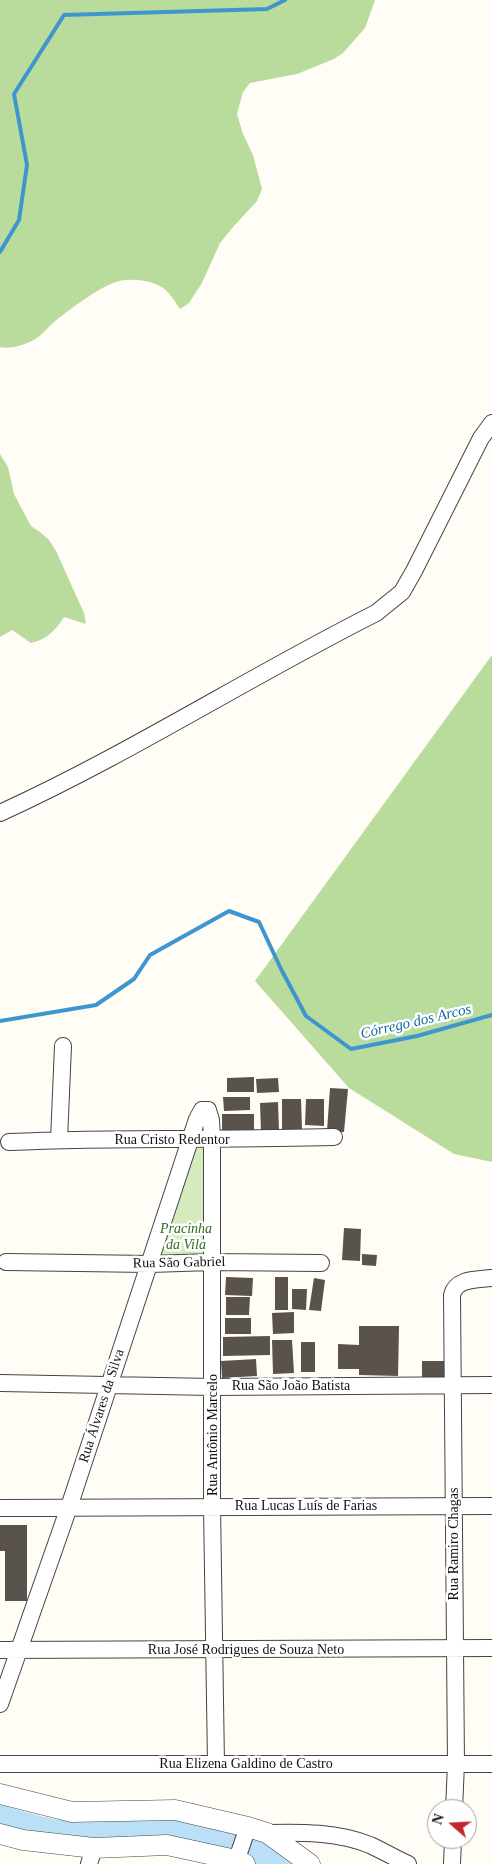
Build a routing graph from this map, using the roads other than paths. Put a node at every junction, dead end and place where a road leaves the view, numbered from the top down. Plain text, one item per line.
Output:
1 (492, 423) edge
2 (0, 813) edge
3 (63, 1046) dead end
4 (204, 1109) joint
5 (334, 1137) dead end
6 (59, 1140) junction
7 (191, 1140) junction
8 (212, 1140) junction
9 (9, 1142) dead end
10 (6, 1262) dead end
11 (212, 1262) junction
12 (321, 1263) dead end
13 (150, 1264) junction
14 (492, 1278) edge
15 (0, 1384) edge
16 (109, 1384) junction
17 (454, 1385) junction
18 (492, 1385) edge
19 (213, 1387) junction
20 (212, 1506) junction
21 (453, 1506) junction
22 (492, 1506) edge
23 (69, 1507) junction
24 (0, 1508) edge
25 (492, 1648) edge
26 (454, 1649) junction
27 (0, 1650) edge
28 (19, 1650) junction
29 (215, 1650) junction
30 (0, 1704) edge
31 (0, 1764) edge
32 (216, 1764) junction
33 (456, 1764) junction
34 (492, 1764) edge
35 (0, 1794) edge
36 (454, 1799) edge
37 (254, 1831) junction
38 (0, 1834) edge
39 (453, 1849) edge
40 (92, 1856) edge
41 (238, 1860) edge
42 (310, 1864) edge
43 (408, 1864) edge
44 (452, 1864) edge

1 - 2 street
3 - 6 street
4 - 7 street, Rua Álvares da Silva
4 - 8 street, Rua Antônio Marcelo
5 - 8 street, Rua Cristo Redentor
6 - 7 street, Rua Cristo Redentor
6 - 9 street, Rua Cristo Redentor
7 - 8 street, Rua Cristo Redentor
7 - 13 street, Rua Álvares da Silva
8 - 11 street, Rua Antônio Marcelo
10 - 13 street, Rua São Gabriel
11 - 12 street, Rua São Gabriel
11 - 13 street, Rua São Gabriel
11 - 19 street, Rua Antônio Marcelo
13 - 16 street, Rua Álvares da Silva
14 - 17 street, Rua Ramiro Chagas
15 - 16 street, Rua São João Batista
16 - 19 street, Rua São João Batista
16 - 23 street, Rua Álvares da Silva
17 - 18 street, Rua São João Batista
17 - 19 street, Rua São João Batista
17 - 21 street, Rua Ramiro Chagas
19 - 20 street, Rua Antônio Marcelo
20 - 21 street, Rua Lucas Luís de Farias
20 - 23 street, Rua Lucas Luís de Farias
20 - 29 street, Rua Antônio Marcelo
21 - 22 street, Rua Lucas Luís de Farias
21 - 26 street, Rua Ramiro Chagas
23 - 24 street, Rua Lucas Luís de Farias
23 - 28 street, Rua Álvares da Silva
25 - 26 street, Rua José Rodrigues de Souza Neto
26 - 29 street, Rua José Rodrigues de Souza Neto
26 - 33 street, Rua Ramiro Chagas
27 - 28 street, Rua José Rodrigues de Souza Neto
28 - 29 street, Rua José Rodrigues de Souza Neto
28 - 30 street, Rua Álvares da Silva
29 - 32 street, Rua Antônio Marcelo
31 - 32 street, Rua Elizena Galdino de Castro
32 - 33 street, Rua Elizena Galdino de Castro
33 - 34 street, Rua Elizena Galdino de Castro
33 - 36 street, Rua Ramiro Chagas
35 - 37 street
37 - 41 street
37 - 42 street
37 - 43 street
38 - 40 street
39 - 44 street
40 - 41 street

